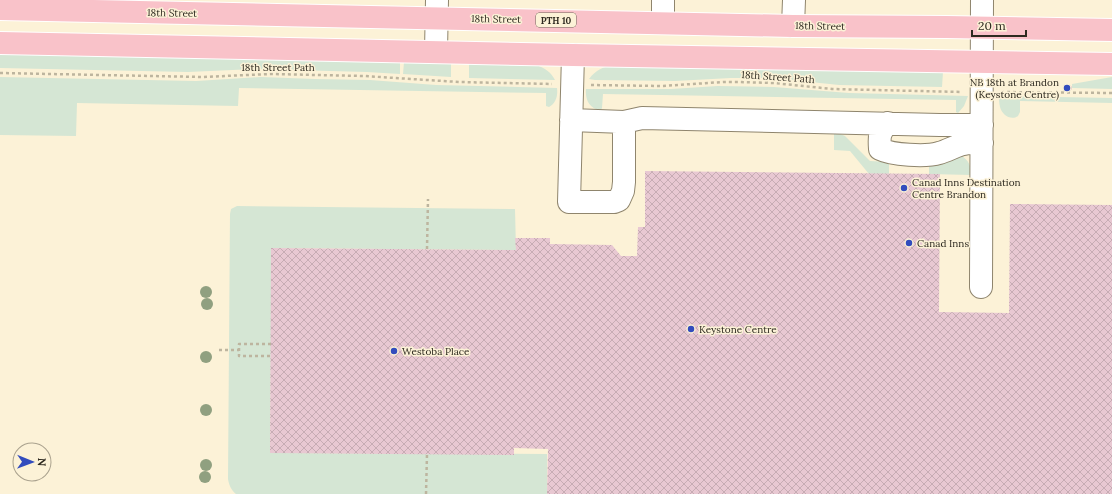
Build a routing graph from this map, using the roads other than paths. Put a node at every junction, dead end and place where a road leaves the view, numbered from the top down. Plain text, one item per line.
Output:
1 (663, 0) edge
2 (794, 0) edge
3 (982, 0) edge
4 (49, 5) edge
5 (0, 9) edge
6 (437, 9) edge
7 (663, 22) junction
8 (793, 26) junction
9 (982, 28) junction
10 (1112, 30) edge
11 (4, 43) edge
12 (436, 51) junction
13 (573, 55) junction
14 (982, 62) junction
15 (1112, 64) edge
16 (571, 120) junction
17 (624, 122) junction
18 (864, 123) junction
19 (888, 123) junction
20 (982, 134) junction
21 (880, 149) junction
22 (982, 286) dead end

1 - 7 street
2 - 8 street
3 - 9 street
4 - 5 main road, 18th Street / PTH 10
4 - 6 main road, 18th Street / PTH 10
6 - 7 main road, 18th Street / PTH 10
6 - 12 street
7 - 8 main road, 18th Street / PTH 10
8 - 9 main road, 18th Street / PTH 10
9 - 10 main road, 18th Street / PTH 10
9 - 14 street
11 - 12 main road
12 - 13 main road
13 - 14 main road
13 - 16 street
14 - 15 main road
14 - 20 street
16 - 17 street
16 - 17 street
17 - 18 street
18 - 19 street
18 - 21 street
19 - 20 street
19 - 21 street
20 - 21 street
20 - 22 street

